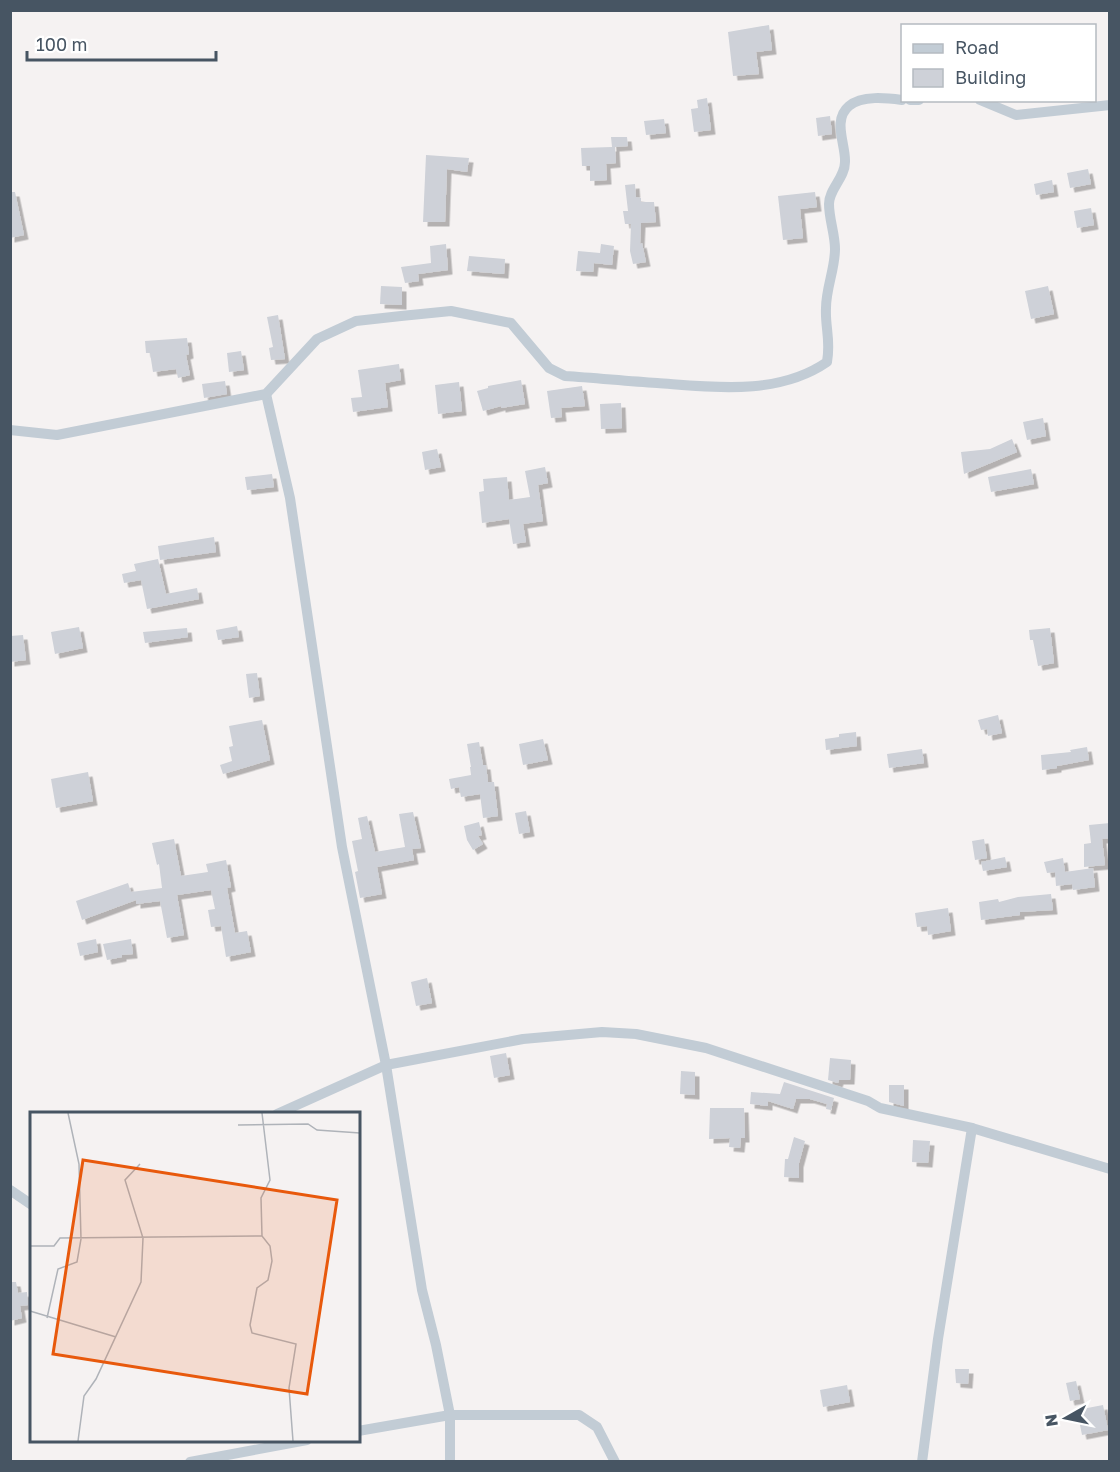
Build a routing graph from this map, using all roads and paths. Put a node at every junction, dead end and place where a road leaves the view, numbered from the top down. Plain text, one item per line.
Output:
1 (901, 100) edge
2 (985, 102) edge
3 (1110, 105) edge
4 (266, 394) junction
5 (10, 430) edge
6 (386, 1065) junction
7 (279, 1112) edge
8 (972, 1128) junction
9 (1110, 1169) edge
10 (10, 1190) edge
11 (30, 1204) edge
12 (450, 1415) junction
13 (360, 1431) edge
14 (296, 1442) edge
15 (190, 1461) edge
16 (450, 1461) edge
17 (615, 1461) edge
18 (922, 1461) edge

1 - 4 street
2 - 3 street
4 - 5 street
4 - 6 street
6 - 7 street
6 - 8 street
6 - 12 street
8 - 9 street
8 - 18 street
10 - 11 street
12 - 13 street
12 - 16 street
12 - 17 street
14 - 15 street

